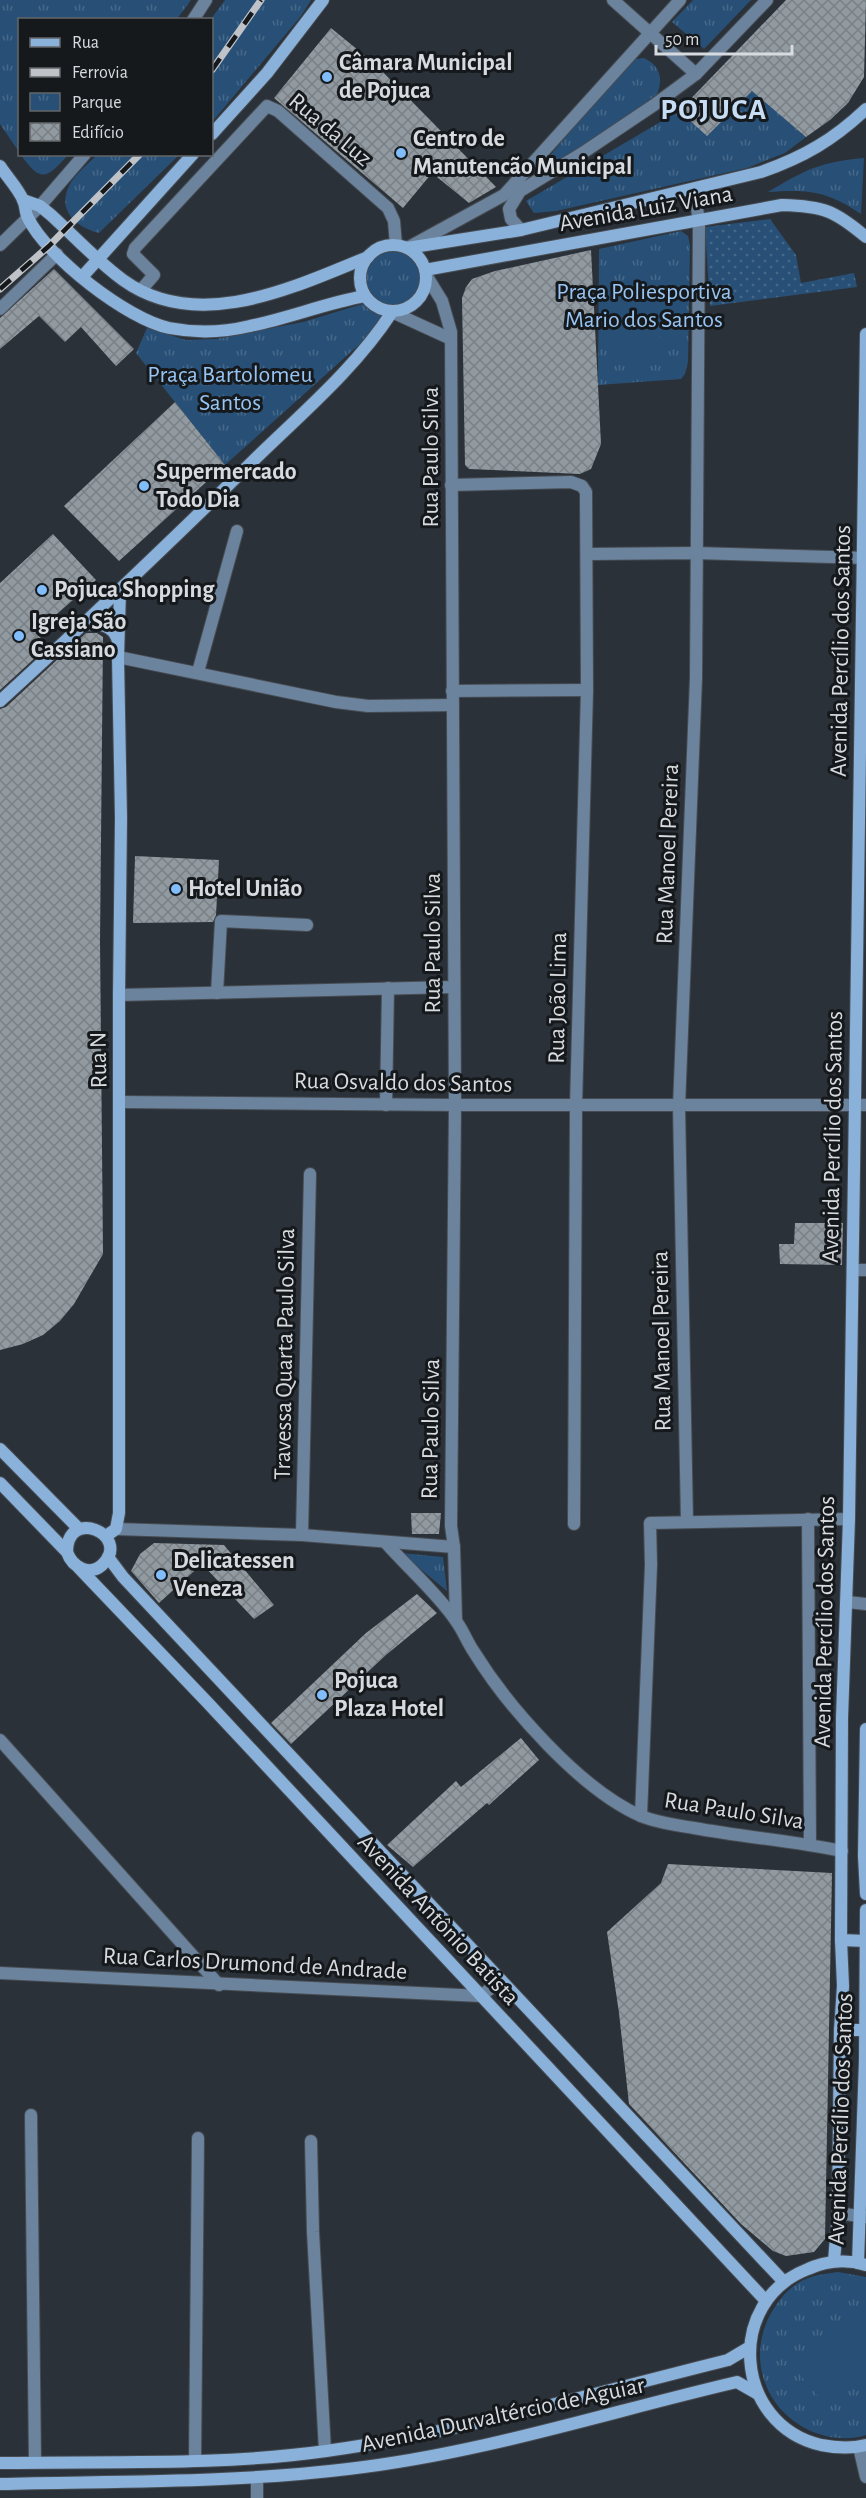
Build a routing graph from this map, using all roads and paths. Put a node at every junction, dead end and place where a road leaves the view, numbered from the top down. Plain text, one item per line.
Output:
1 (206, 0) edge
2 (323, 0) edge
3 (613, 0) edge
4 (680, 0) edge
5 (767, 0) edge
6 (194, 18) edge
7 (650, 34) junction
8 (696, 74) junction
9 (866, 109) edge
10 (213, 133) edge
11 (83, 156) edge
12 (192, 156) edge
13 (0, 166) edge
14 (694, 189) junction
15 (23, 200) junction
16 (40, 206) junction
17 (28, 218) junction
18 (699, 221) junction
19 (521, 230) junction
20 (866, 237) edge
21 (0, 244) edge
22 (402, 247) junction
23 (57, 254) junction
24 (368, 257) junction
25 (99, 260) junction
26 (425, 272) junction
27 (82, 277) junction
28 (141, 290) junction
29 (365, 296) junction
30 (0, 309) edge
31 (392, 312) junction
32 (866, 334) edge
33 (452, 339) junction
34 (865, 400) edge
35 (866, 438) edge
36 (452, 485) junction
37 (237, 531) dead end
38 (696, 553) junction
39 (588, 554) junction
40 (865, 558) edge
41 (120, 591) junction
42 (83, 625) junction
43 (118, 640) junction
44 (118, 657) junction
45 (198, 672) junction
46 (587, 690) junction
47 (452, 691) junction
48 (0, 701) edge
49 (453, 705) junction
50 (862, 923) edge
51 (307, 925) dead end
52 (454, 987) junction
53 (388, 988) junction
54 (217, 993) junction
55 (119, 995) junction
56 (120, 1102) junction
57 (386, 1105) junction
58 (455, 1106) junction
59 (576, 1106) junction
60 (860, 1106) edge
61 (679, 1107) junction
62 (310, 1174) dead end
63 (853, 1270) junction
64 (866, 1270) edge
65 (0, 1449) edge
66 (0, 1483) edge
67 (808, 1518) junction
68 (849, 1519) junction
69 (687, 1521) junction
70 (574, 1524) dead end
71 (79, 1529) junction
72 (111, 1533) junction
73 (302, 1535) junction
74 (386, 1543) junction
75 (454, 1546) junction
76 (67, 1552) junction
77 (108, 1557) junction
78 (79, 1568) junction
79 (847, 1602) junction
80 (866, 1604) edge
81 (456, 1620) junction
82 (866, 1729) edge
83 (0, 1740) edge
84 (642, 1816) junction
85 (810, 1845) junction
86 (842, 1851) junction
87 (842, 1882) junction
88 (865, 1889) edge
89 (866, 1910) edge
90 (841, 1940) junction
91 (866, 1941) edge
92 (0, 1974) edge
93 (501, 1980) junction
94 (219, 1985) junction
95 (481, 1996) junction
96 (840, 2030) junction
97 (866, 2030) edge
98 (866, 2061) edge
99 (31, 2115) dead end
100 (198, 2138) dead end
101 (311, 2141) dead end
102 (838, 2213) junction
103 (863, 2216) edge
104 (834, 2262) junction
105 (862, 2264) edge
106 (784, 2282) junction
107 (766, 2301) junction
108 (750, 2347) junction
109 (758, 2394) junction
110 (521, 2411) junction
111 (525, 2434) junction
112 (862, 2446) edge
113 (325, 2451) junction
114 (195, 2460) junction
115 (35, 2462) junction
116 (0, 2463) edge
117 (257, 2477) junction
118 (866, 2477) edge
119 (0, 2484) edge
120 (257, 2498) edge

1 - 6 street
2 - 10 street
3 - 7 street
4 - 7 street
5 - 8 street
7 - 8 street
7 - 22 street
8 - 19 street
9 - 14 street, Avenida Luiz Viana
11 - 16 street
12 - 25 street
13 - 15 street
14 - 18 street, Rua Manoel Pereira
14 - 19 street, Avenida Luiz Viana
15 - 16 street
15 - 17 street
16 - 17 street
16 - 25 street, Avenida Luiz Viana
17 - 21 street
17 - 23 street
18 - 20 street, Avenida Luiz Viana
18 - 26 street, Avenida Luiz Viana
18 - 38 street, Rua Manoel Pereira
19 - 22 street, Avenida Luiz Viana
22 - 24 street, Avenida Luiz Viana
22 - 26 street
22 - 28 street, Rua da Luz
23 - 27 street
23 - 30 street
24 - 28 street, Avenida Luiz Viana
24 - 29 street
25 - 27 street
25 - 28 street, Avenida Luiz Viana
26 - 31 street
26 - 33 street, Rua Paulo Silva
27 - 29 street
29 - 31 street
31 - 33 street
31 - 41 street
32 - 34 street, Avenida Percílio dos Santos
33 - 36 street, Rua Paulo Silva
34 - 35 street, Avenida Percílio dos Santos
35 - 40 street, Avenida Percílio dos Santos
36 - 39 street, Rua João Lima
36 - 47 street, Rua Paulo Silva
37 - 45 street
38 - 39 street
38 - 40 street
38 - 61 street, Rua Manoel Pereira
39 - 46 street, Rua João Lima
40 - 50 street, Avenida Percílio dos Santos
41 - 42 street
41 - 43 street, Rua N
42 - 43 street
42 - 48 street
43 - 44 street, Rua N
44 - 45 street
44 - 55 street, Rua N
45 - 49 street
46 - 47 street
46 - 59 street, Rua João Lima
47 - 49 street, Rua Paulo Silva
49 - 52 street, Rua Paulo Silva
50 - 60 street, Avenida Percílio dos Santos
51 - 54 street
52 - 53 street
52 - 58 street, Rua Paulo Silva
53 - 54 street
53 - 57 street
54 - 55 street
55 - 56 street, Rua N
56 - 57 street, Rua Osvaldo dos Santos
56 - 72 street, Rua N
57 - 58 street, Rua Osvaldo dos Santos
58 - 59 street, Rua Osvaldo dos Santos
58 - 75 street, Rua Paulo Silva
59 - 61 street, Rua Osvaldo dos Santos
59 - 70 street, Rua João Lima
60 - 61 street, Rua Osvaldo dos Santos
60 - 63 street, Avenida Percílio dos Santos
61 - 69 street, Rua Manoel Pereira
62 - 73 street, Travessa Quarta Paulo Silva
63 - 64 street
63 - 68 street, Avenida Percílio dos Santos
65 - 71 street
66 - 76 street, Avenida Antônio Batista
67 - 68 street
67 - 69 street
67 - 85 street
68 - 79 street, Avenida Percílio dos Santos
69 - 84 street
71 - 72 street
71 - 76 street
72 - 73 street
72 - 77 street
73 - 74 street
74 - 75 street
74 - 81 street, Rua Paulo Silva
75 - 81 street, Rua Paulo Silva
76 - 78 street, Avenida Antônio Batista
77 - 78 street
77 - 93 street, Avenida Antônio Batista
78 - 95 street, Avenida Antônio Batista
79 - 80 street
79 - 86 street, Avenida Percílio dos Santos
81 - 84 street, Rua Paulo Silva
82 - 88 street, Avenida Percílio dos Santos
83 - 94 street
84 - 85 street, Rua Paulo Silva
85 - 86 street, Rua Paulo Silva
86 - 87 street, Avenida Percílio dos Santos
87 - 88 street
87 - 90 street, Avenida Percílio dos Santos
89 - 91 street, Avenida Percílio dos Santos
90 - 91 street
90 - 96 street, Avenida Percílio dos Santos
91 - 97 street, Avenida Percílio dos Santos
92 - 94 street, Rua Carlos Drumond de Andrade
93 - 95 street
93 - 106 street, Avenida Antônio Batista
94 - 95 street, Rua Carlos Drumond de Andrade
95 - 107 street, Avenida Antônio Batista
96 - 97 street
96 - 102 street, Avenida Percílio dos Santos
97 - 98 street, Avenida Percílio dos Santos
98 - 103 street, Avenida Percílio dos Santos
99 - 115 street
100 - 114 street
101 - 113 street
102 - 103 street
102 - 104 street, Avenida Percílio dos Santos
103 - 105 street, Avenida Percílio dos Santos
104 - 105 street
104 - 106 street
106 - 107 street
107 - 108 street
108 - 109 street
108 - 110 street, Avenida Durvaltércio de Aguiar
109 - 111 street, Avenida Durvaltércio de Aguiar
109 - 112 street
110 - 111 street
110 - 113 street, Avenida Durvaltércio de Aguiar
111 - 117 street, Avenida Durvaltércio de Aguiar
112 - 118 street
113 - 114 street, Avenida Durvaltércio de Aguiar
114 - 115 street, Avenida Durvaltércio de Aguiar
115 - 116 street, Avenida Durvaltércio de Aguiar
117 - 119 street, Avenida Durvaltércio de Aguiar
117 - 120 street

